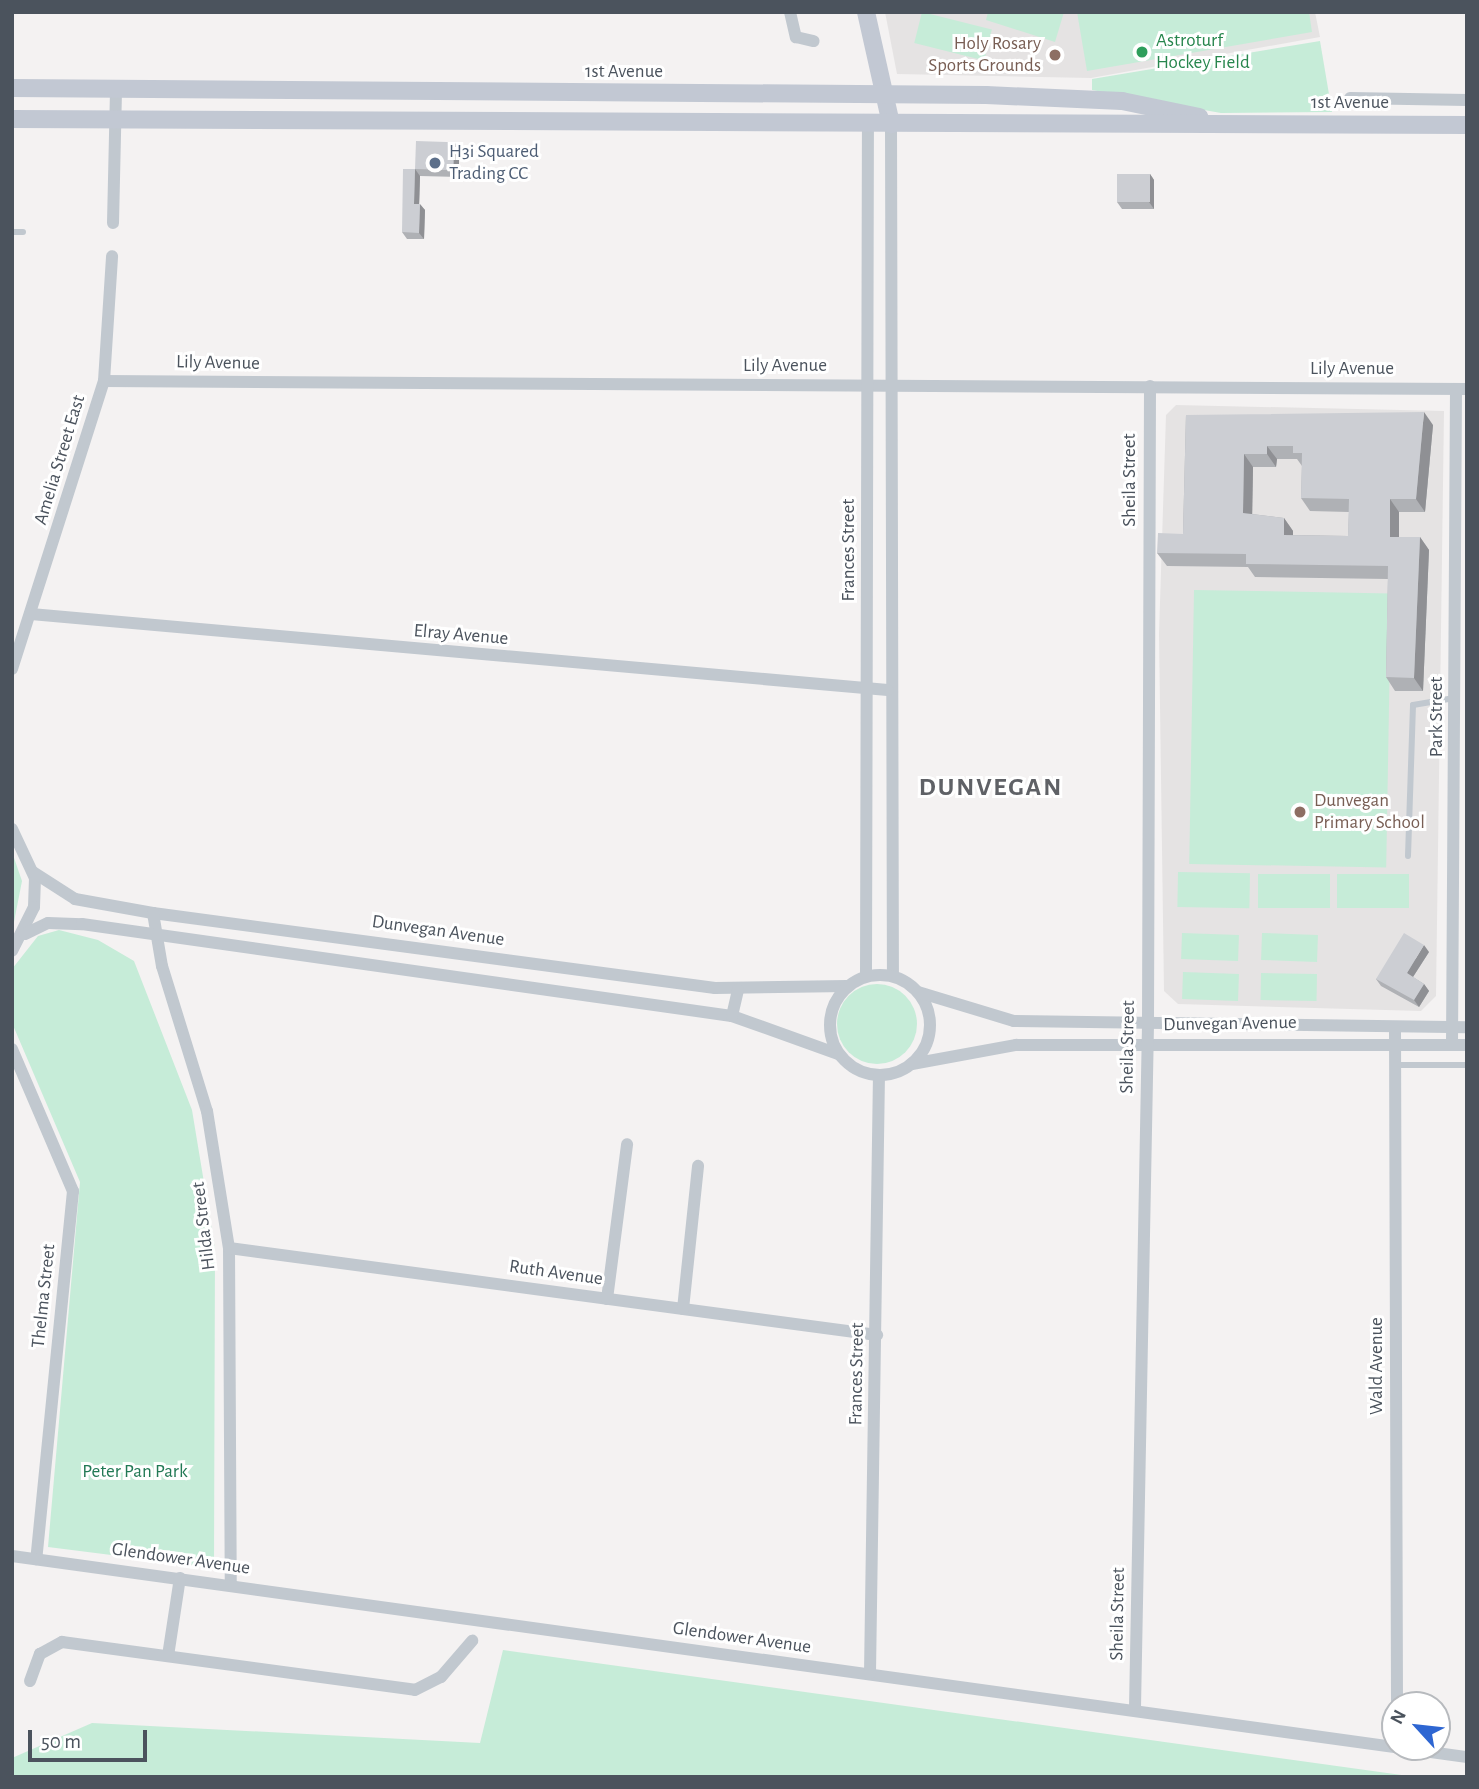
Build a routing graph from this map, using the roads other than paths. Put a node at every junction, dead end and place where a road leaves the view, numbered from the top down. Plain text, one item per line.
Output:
1 (790, 12) edge
2 (866, 12) edge
3 (814, 41) dead end
4 (12, 88) edge
5 (116, 93) junction
6 (733, 93) junction
7 (880, 93) junction
8 (387, 94) junction
9 (1350, 98) dead end
10 (1467, 100) edge
11 (12, 120) edge
12 (116, 120) junction
13 (386, 121) junction
14 (868, 123) junction
15 (735, 124) junction
16 (891, 124) junction
17 (1233, 124) junction
18 (1467, 125) edge
19 (113, 223) dead end
20 (12, 232) edge
21 (23, 232) dead end
22 (112, 256) dead end
23 (104, 381) junction
24 (868, 386) junction
25 (1150, 386) junction
26 (889, 387) junction
27 (1462, 389) edge
28 (30, 614) junction
29 (12, 669) edge
30 (868, 688) junction
31 (888, 690) junction
32 (1456, 698) junction
33 (1461, 795) edge
34 (12, 829) edge
35 (1408, 856) dead end
36 (33, 873) junction
37 (153, 913) junction
38 (25, 934) junction
39 (155, 934) junction
40 (381, 943) junction
41 (12, 951) edge
42 (495, 958) junction
43 (377, 967) junction
44 (622, 975) junction
45 (866, 976) junction
46 (893, 976) junction
47 (491, 983) junction
48 (847, 986) junction
49 (738, 990) junction
50 (918, 992) junction
51 (618, 1000) junction
52 (732, 1016) junction
53 (1014, 1021) junction
54 (1148, 1023) junction
55 (1395, 1027) junction
56 (1460, 1027) edge
57 (1395, 1041) junction
58 (1148, 1044) junction
59 (1016, 1045) junction
60 (1452, 1045) junction
61 (1467, 1045) edge
62 (12, 1049) edge
63 (838, 1054) junction
64 (912, 1064) junction
65 (1395, 1065) junction
66 (1467, 1065) edge
67 (879, 1076) junction
68 (627, 1144) dead end
69 (698, 1166) dead end
70 (229, 1248) junction
71 (607, 1299) junction
72 (683, 1309) junction
73 (877, 1335) junction
74 (12, 1556) edge
75 (36, 1559) junction
76 (180, 1578) junction
77 (231, 1585) junction
78 (472, 1641) dead end
79 (168, 1656) junction
80 (870, 1673) junction
81 (30, 1681) dead end
82 (1397, 1691) edge
83 (1135, 1708) junction
84 (1381, 1745) edge

1 - 3 street
2 - 7 main road
4 - 5 main road, 1st Avenue
5 - 8 main road, 1st Avenue
5 - 12 street
6 - 7 main road, 1st Avenue
6 - 8 main road, 1st Avenue
6 - 15 main road
7 - 14 main road
7 - 16 main road
7 - 17 main road, 1st Avenue
8 - 13 main road
9 - 10 street, 1st Avenue
11 - 12 main road, 1st Avenue
12 - 13 main road, 1st Avenue
12 - 19 street
13 - 15 main road, 1st Avenue
14 - 15 main road, 1st Avenue
14 - 16 main road, 1st Avenue
14 - 24 street, Frances Street
16 - 17 main road, 1st Avenue
16 - 26 street, Frances Street
17 - 18 main road, 1st Avenue
20 - 21 lane
22 - 23 street, Amelia Street East
23 - 24 street, Lily Avenue
23 - 28 street, Amelia Street East
24 - 26 street, Lily Avenue
24 - 30 street, Frances Street
25 - 26 street, Lily Avenue
25 - 27 street, Lily Avenue
25 - 54 street, Sheila Street
26 - 31 street, Frances Street
27 - 32 street, Park Street
28 - 29 street, Amelia Street East
28 - 30 street, Elray Avenue
30 - 31 street, Elray Avenue
30 - 45 street, Frances Street
31 - 46 street, Frances Street
32 - 33 street, Park Street
32 - 35 lane
33 - 56 street, Park Street
34 - 36 street
36 - 37 street, Dunvegan Avenue
36 - 38 street
37 - 39 street, Hilda Street
37 - 40 street, Dunvegan Avenue
38 - 39 street
38 - 41 street
39 - 43 street
39 - 70 street, Hilda Street
40 - 42 street, Dunvegan Avenue
40 - 43 street
42 - 44 street, Dunvegan Avenue
42 - 47 street
43 - 47 street
44 - 49 street, Dunvegan Avenue
44 - 51 street
45 - 46 street
45 - 48 street
46 - 50 street
47 - 51 street
48 - 49 street, Dunvegan Avenue
48 - 63 street
49 - 52 street
50 - 53 street, Dunvegan Avenue
50 - 64 street
51 - 52 street
52 - 63 street
53 - 54 street, Dunvegan Avenue
53 - 59 street
54 - 55 street, Dunvegan Avenue
54 - 58 street, Sheila Street
55 - 56 street, Dunvegan Avenue
55 - 57 street, Wald Avenue
56 - 60 street, Park Street
57 - 58 street, Dunvegan Avenue
57 - 60 street, Dunvegan Avenue
57 - 65 street, Wald Avenue
58 - 59 street, Dunvegan Avenue
58 - 83 street, Sheila Street
59 - 64 street, Dunvegan Avenue
60 - 61 street, Dunvegan Avenue
62 - 75 street, Thelma Street
63 - 67 street
64 - 67 street
65 - 66 lane
65 - 82 street, Wald Avenue
67 - 73 street, Frances Street
68 - 71 street
69 - 72 street
70 - 71 street, Ruth Avenue
70 - 77 street, Hilda Street
71 - 72 street, Ruth Avenue
72 - 73 street, Ruth Avenue
73 - 80 street, Frances Street
74 - 75 street, Glendower Avenue
75 - 76 street, Glendower Avenue
76 - 77 street, Glendower Avenue
76 - 79 street
77 - 80 street, Glendower Avenue
78 - 79 street
79 - 81 street
80 - 83 street, Glendower Avenue
83 - 84 street, Glendower Avenue

